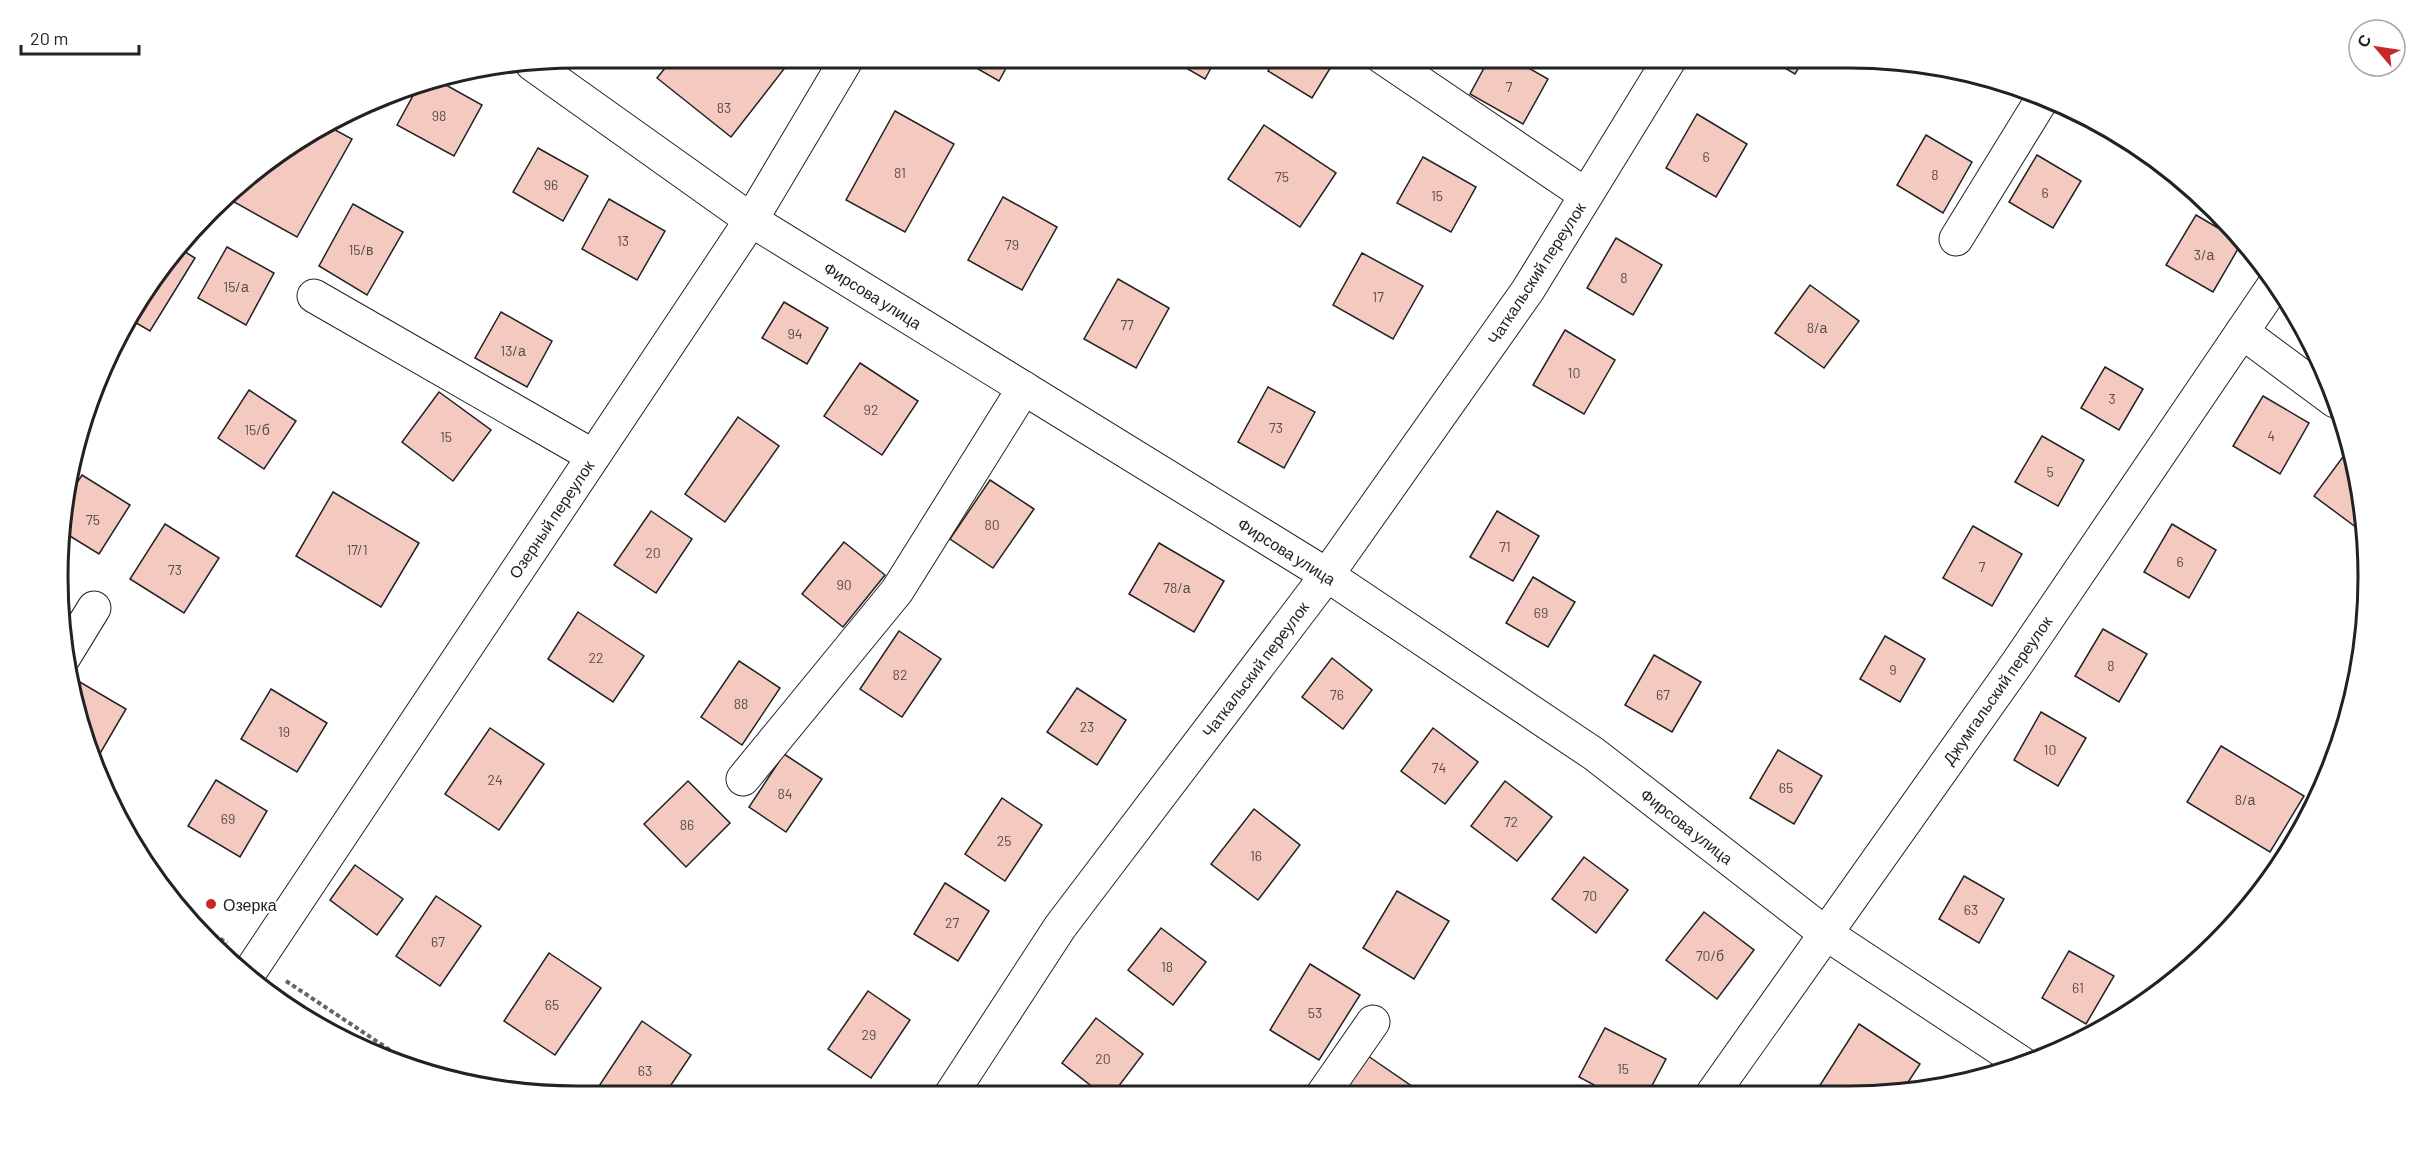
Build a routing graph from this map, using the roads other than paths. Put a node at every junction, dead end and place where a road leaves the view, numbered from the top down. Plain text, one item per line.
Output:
1 (841, 68) edge
2 (1398, 68) edge
3 (1664, 68) edge
4 (540, 69) edge
5 (2039, 104) edge
6 (1586, 195) junction
7 (751, 220) junction
8 (1956, 239) dead end
9 (2270, 291) edge
10 (315, 296) dead end
11 (2242, 332) junction
12 (1024, 388) junction
13 (2322, 392) edge
14 (593, 456) junction
15 (1327, 575) junction
16 (94, 608) dead end
17 (72, 644) edge
18 (743, 779) dead end
19 (1825, 933) junction
20 (252, 968) edge
21 (1373, 1022) dead end
22 (2014, 1058) edge
23 (957, 1086) edge
24 (1329, 1086) edge
25 (1718, 1086) edge

1 - 7 street, Озерный переулок
2 - 6 street
3 - 6 street, Чаткальский переулок
4 - 7 street, Фирсова улица
5 - 8 street
6 - 15 street, Чаткальский переулок
7 - 12 street, Фирсова улица
7 - 14 street, Озерный переулок
9 - 11 street, Джумгальский переулок
10 - 14 street
11 - 13 street
11 - 19 street, Джумгальский переулок
12 - 15 street, Фирсова улица
12 - 18 street
14 - 20 street, Озерный переулок
15 - 19 street, Фирсова улица
15 - 23 street, Чаткальский переулок
16 - 17 street
19 - 22 street, Фирсова улица
19 - 25 street, Джумгальский переулок
21 - 24 street

